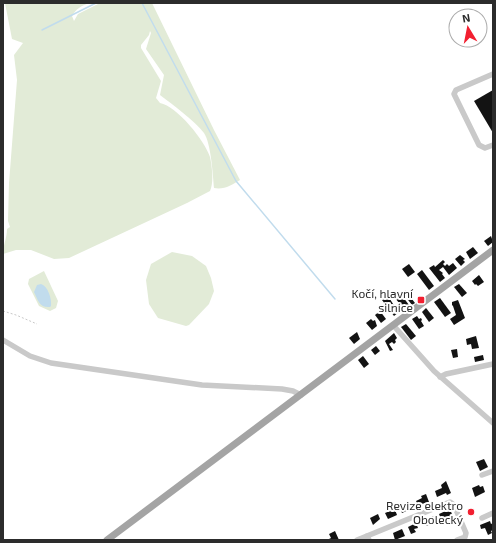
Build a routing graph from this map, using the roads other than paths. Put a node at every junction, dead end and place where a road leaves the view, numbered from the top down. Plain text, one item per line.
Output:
1 (493, 74) edge
2 (493, 146) edge
3 (493, 250) edge
4 (393, 325) junction
5 (3, 340) edge
6 (6, 345) edge
7 (493, 364) edge
8 (440, 377) junction
9 (301, 395) junction
10 (493, 423) edge
11 (493, 471) edge
12 (482, 475) dead end
13 (493, 513) edge
14 (482, 518) dead end
15 (368, 538) edge
16 (107, 540) edge
17 (357, 540) edge
18 (457, 540) edge

1 - 2 street
3 - 4 main road
4 - 8 street
4 - 9 main road
5 - 6 street
6 - 9 street
7 - 8 street
8 - 10 street
9 - 16 main road
11 - 12 street
13 - 14 street
15 - 17 street
15 - 18 street

